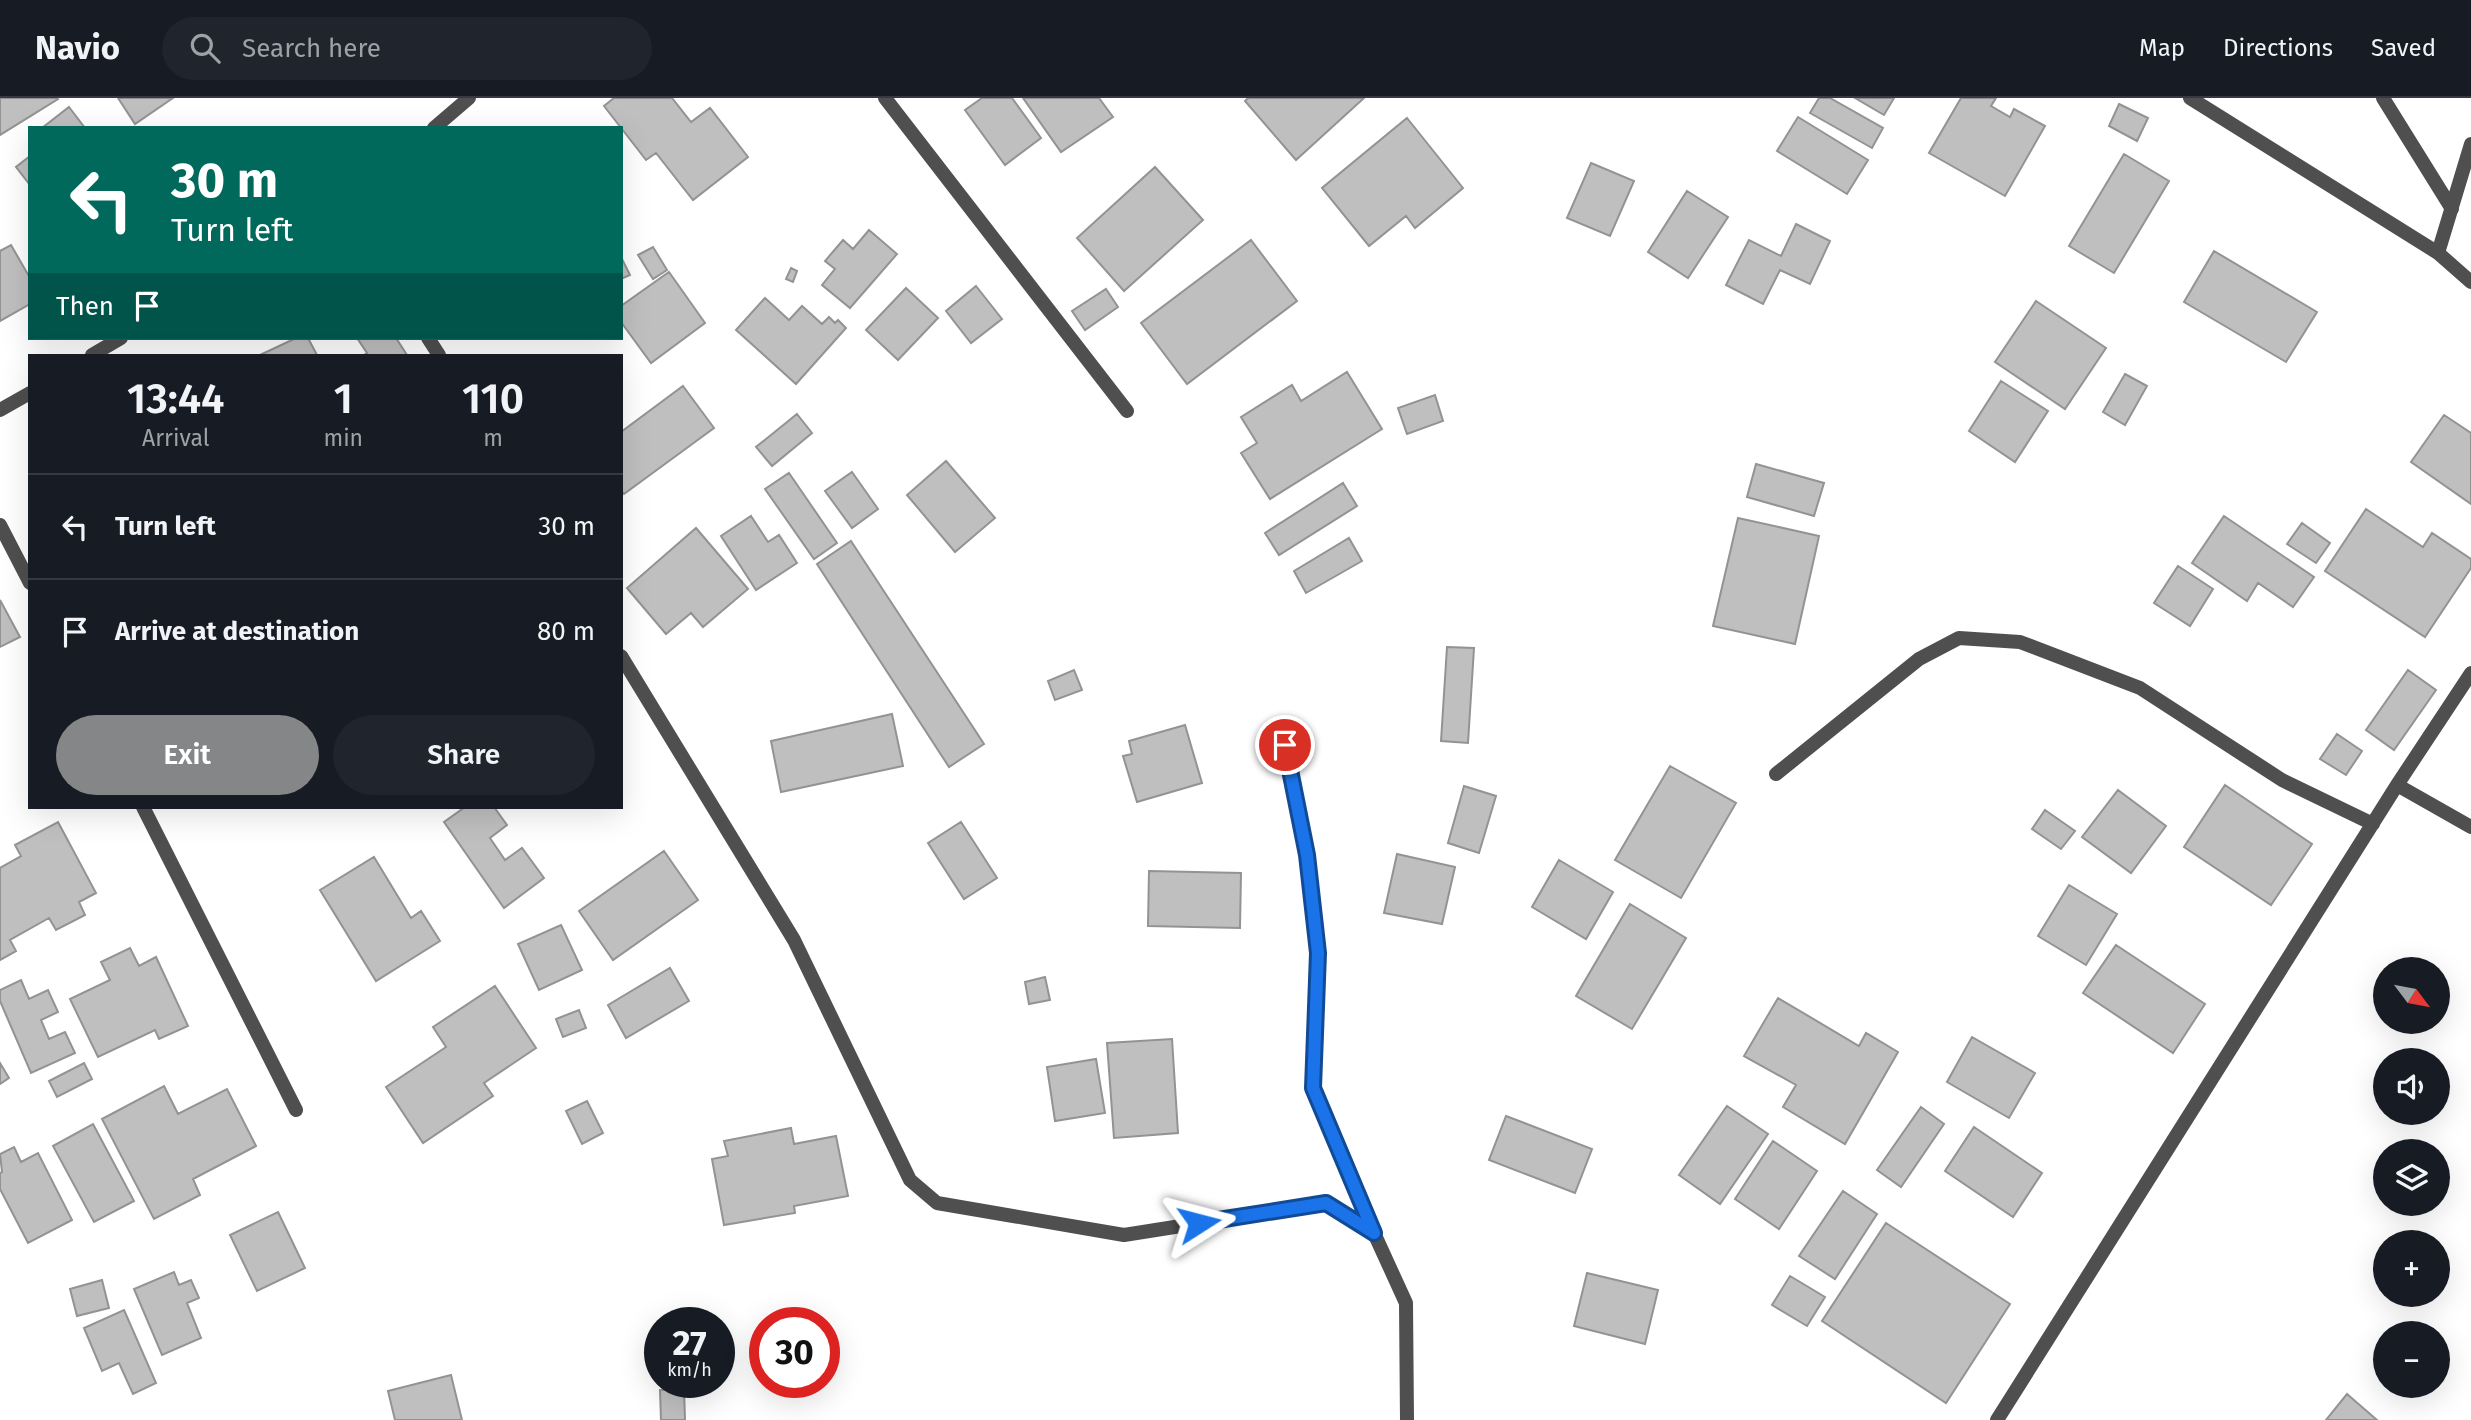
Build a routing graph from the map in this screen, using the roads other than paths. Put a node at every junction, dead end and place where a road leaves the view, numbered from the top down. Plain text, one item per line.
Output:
1 (469, 98) edge
2 (885, 98) edge
3 (2190, 98) edge
4 (2383, 98) edge
5 (436, 126) edge
6 (2471, 144) edge
7 (2452, 209) junction
8 (2438, 253) junction
9 (2471, 282) edge
10 (118, 340) edge
11 (94, 354) edge
12 (28, 394) edge
13 (0, 410) edge
14 (1127, 411) dead end
15 (0, 525) edge
16 (28, 579) edge
17 (623, 659) edge
18 (2471, 673) edge
19 (1285, 745) dead end
20 (1776, 774) dead end
21 (2397, 785) junction
22 (144, 809) edge
23 (2373, 824) junction
24 (2471, 827) edge
25 (296, 1110) dead end
26 (1374, 1233) junction
27 (1407, 1420) edge
28 (1997, 1420) edge

1 - 5 street
2 - 14 street
3 - 8 street
4 - 7 street
6 - 7 street
7 - 8 street
8 - 9 street
10 - 11 street
12 - 13 street
15 - 16 street
17 - 26 street
18 - 21 street
19 - 26 street
20 - 23 street
21 - 23 street
21 - 24 street
22 - 25 street
23 - 28 street
26 - 27 street

